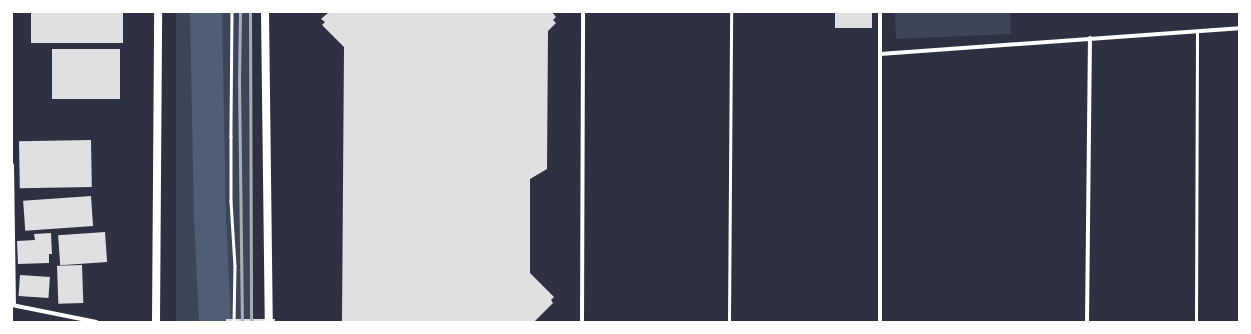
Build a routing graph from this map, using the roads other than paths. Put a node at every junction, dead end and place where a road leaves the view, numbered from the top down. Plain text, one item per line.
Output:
1 (158, 12) edge
2 (265, 12) edge
3 (583, 12) edge
4 (731, 12) edge
5 (880, 12) edge
6 (1239, 28) edge
7 (1197, 31) junction
8 (1090, 38) junction
9 (880, 54) junction
10 (12, 165) edge
11 (13, 305) edge
12 (96, 322) edge
13 (156, 322) edge
14 (268, 322) edge
15 (582, 322) edge
16 (729, 322) edge
17 (880, 322) edge
18 (1087, 322) edge
19 (1196, 322) edge

1 - 13 main road
2 - 14 main road
3 - 15 street
4 - 16 lane
5 - 9 street
6 - 7 street
7 - 8 street
7 - 19 lane
8 - 9 street
8 - 18 street
9 - 17 street
10 - 11 street
11 - 12 street

